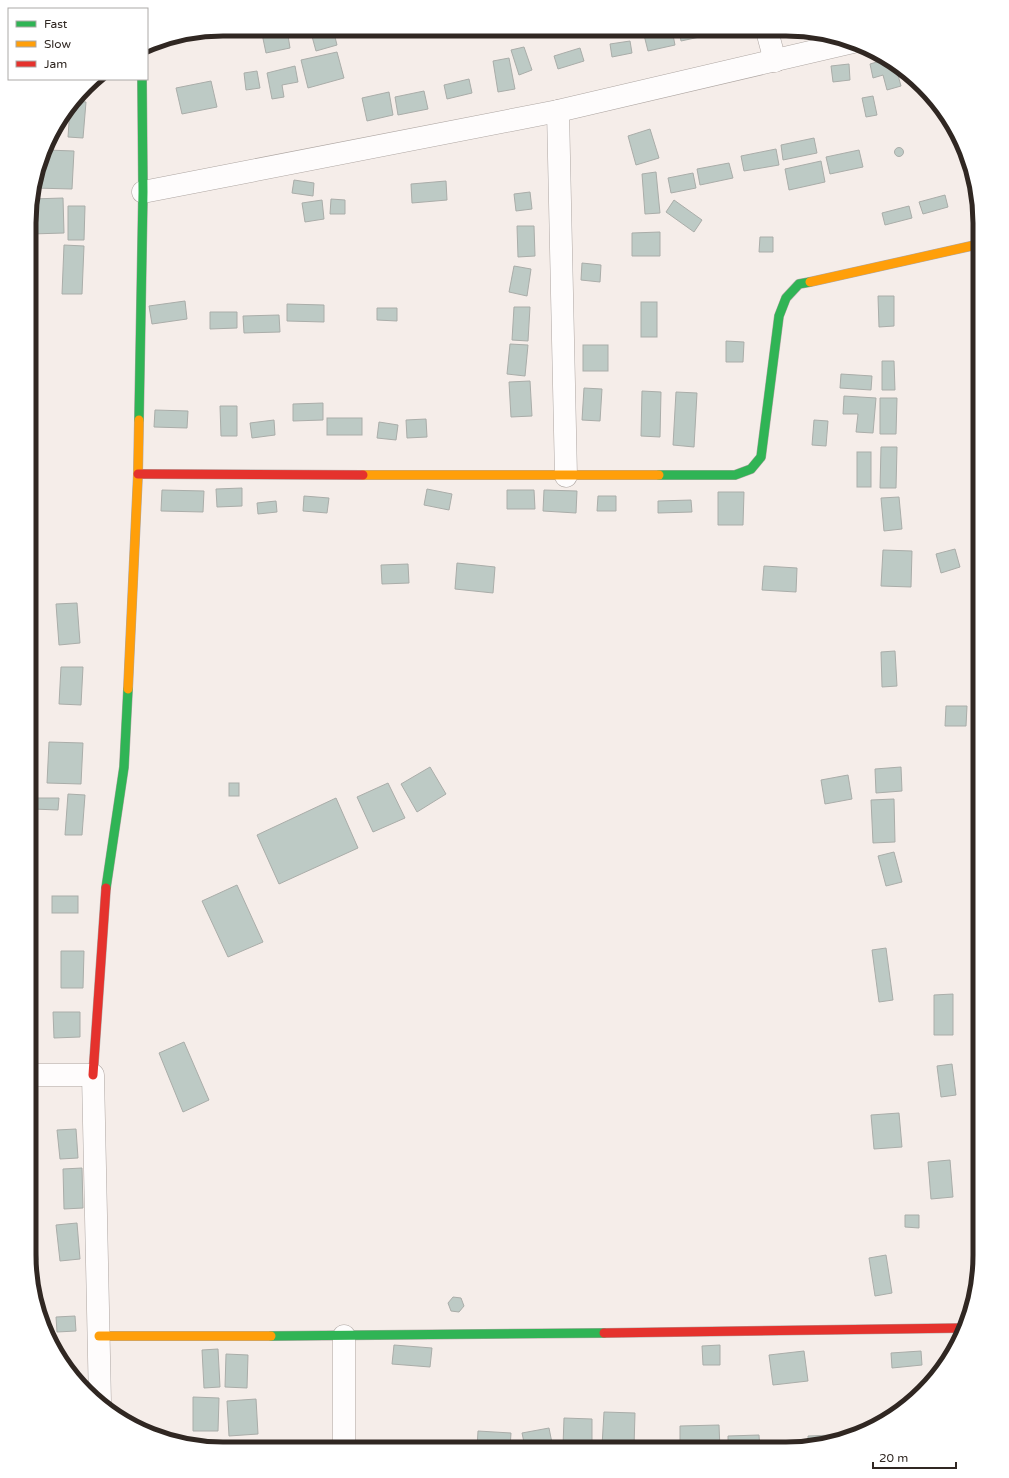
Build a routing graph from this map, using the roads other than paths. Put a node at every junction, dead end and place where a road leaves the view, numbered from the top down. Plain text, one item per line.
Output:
1 (768, 36) edge
2 (842, 45) edge
3 (775, 61) junction
4 (142, 80) edge
5 (558, 111) junction
6 (143, 192) junction
7 (973, 246) edge
8 (138, 474) junction
9 (566, 476) junction
10 (36, 1075) edge
11 (93, 1075) junction
12 (958, 1328) edge
13 (99, 1336) junction
14 (344, 1336) junction
15 (100, 1395) edge
16 (344, 1442) edge

1 - 3 street
2 - 3 street
3 - 5 street
4 - 6 street
5 - 6 street
5 - 9 street
6 - 8 street
7 - 9 street
8 - 9 street
8 - 11 street
10 - 11 street
11 - 13 street
12 - 14 street
13 - 14 street
13 - 15 street
14 - 16 street

